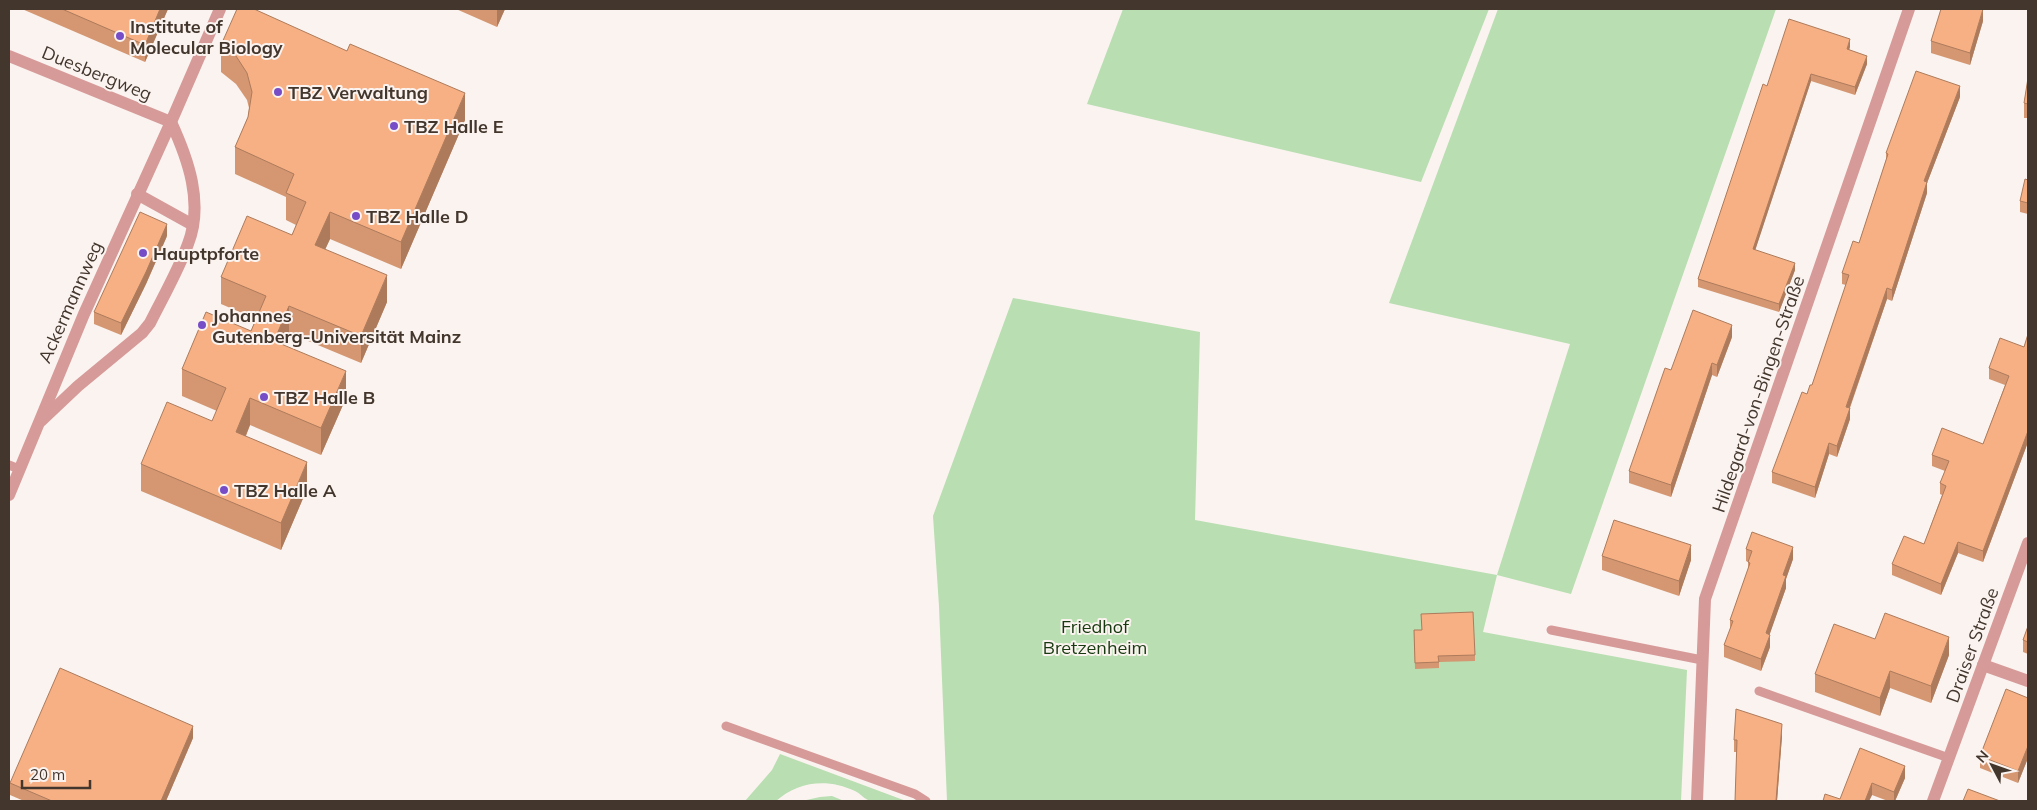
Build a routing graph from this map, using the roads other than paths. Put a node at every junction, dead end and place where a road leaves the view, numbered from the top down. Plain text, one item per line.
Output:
1 (220, 9) edge
2 (1909, 9) edge
3 (9, 56) edge
4 (171, 122) junction
5 (137, 194) junction
6 (193, 225) junction
7 (37, 425) junction
8 (14, 467) edge
9 (9, 495) edge
10 (2028, 543) edge
11 (1551, 630) dead end
12 (1702, 660) junction
13 (1983, 665) junction
14 (2028, 681) edge
15 (1759, 691) dead end
16 (726, 726) dead end
17 (1949, 758) junction
18 (926, 801) edge
19 (1698, 801) edge
20 (1933, 801) edge

1 - 4 street, Ackermannweg
2 - 12 street, Hildegard-von-Bingen-Straße
3 - 4 street, Duesbergweg
4 - 5 street, Ackermannweg
4 - 6 street, Ackermannweg
5 - 6 street
5 - 7 street, Ackermannweg
6 - 7 street, Ackermannweg
7 - 8 street, Ackermannweg
8 - 9 street, Ackermannweg
10 - 13 street, Draiser Straße
11 - 12 lane
12 - 19 street, Hildegard-von-Bingen-Straße
13 - 14 street
13 - 17 street, Draiser Straße
15 - 17 lane
16 - 18 lane
17 - 20 street, Draiser Straße

